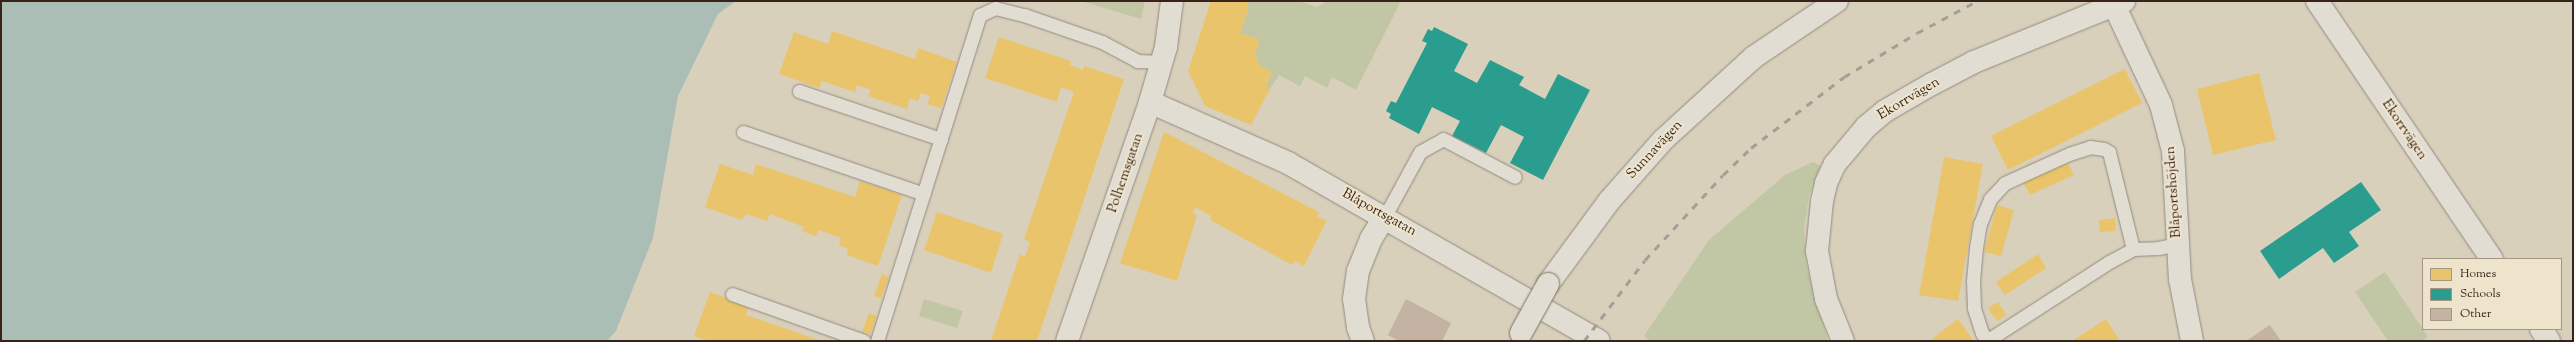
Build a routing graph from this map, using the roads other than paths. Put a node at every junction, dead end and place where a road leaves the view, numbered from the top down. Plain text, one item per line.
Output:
1 (1172, 1) edge
2 (1837, 1) edge
3 (2317, 1) edge
4 (2119, 3) edge
5 (1162, 62) junction
6 (799, 91) dead end
7 (1150, 102) junction
8 (743, 132) dead end
9 (942, 139) junction
10 (1515, 177) dead end
11 (924, 194) junction
12 (1385, 216) junction
13 (2178, 244) junction
14 (2133, 249) junction
15 (2491, 258) edge
16 (732, 294) dead end
17 (2541, 330) edge
18 (1520, 337) edge
19 (864, 341) edge
20 (877, 341) edge
21 (1067, 341) edge
22 (1364, 341) edge
23 (1599, 341) edge
24 (1843, 341) edge
25 (1988, 341) edge
26 (2192, 341) edge
27 (2549, 341) edge

1 - 5 street, Polhemsgatan
2 - 18 street, Sunnavägen, bridge
3 - 15 street, Ekorrvägen
4 - 13 street, Blåportshöjden
4 - 24 street, Ekorrvägen
5 - 7 street, Polhemsgatan
5 - 9 lane
6 - 9 lane
7 - 12 street, Blåportsgatan
7 - 21 street, Polhemsgatan
8 - 11 lane
9 - 11 lane
10 - 12 lane
11 - 20 lane
12 - 22 street
12 - 23 street, Blåportsgatan
13 - 14 lane
13 - 26 street, Blåportshöjden
14 - 25 lane
14 - 25 lane
16 - 19 lane
17 - 27 street

